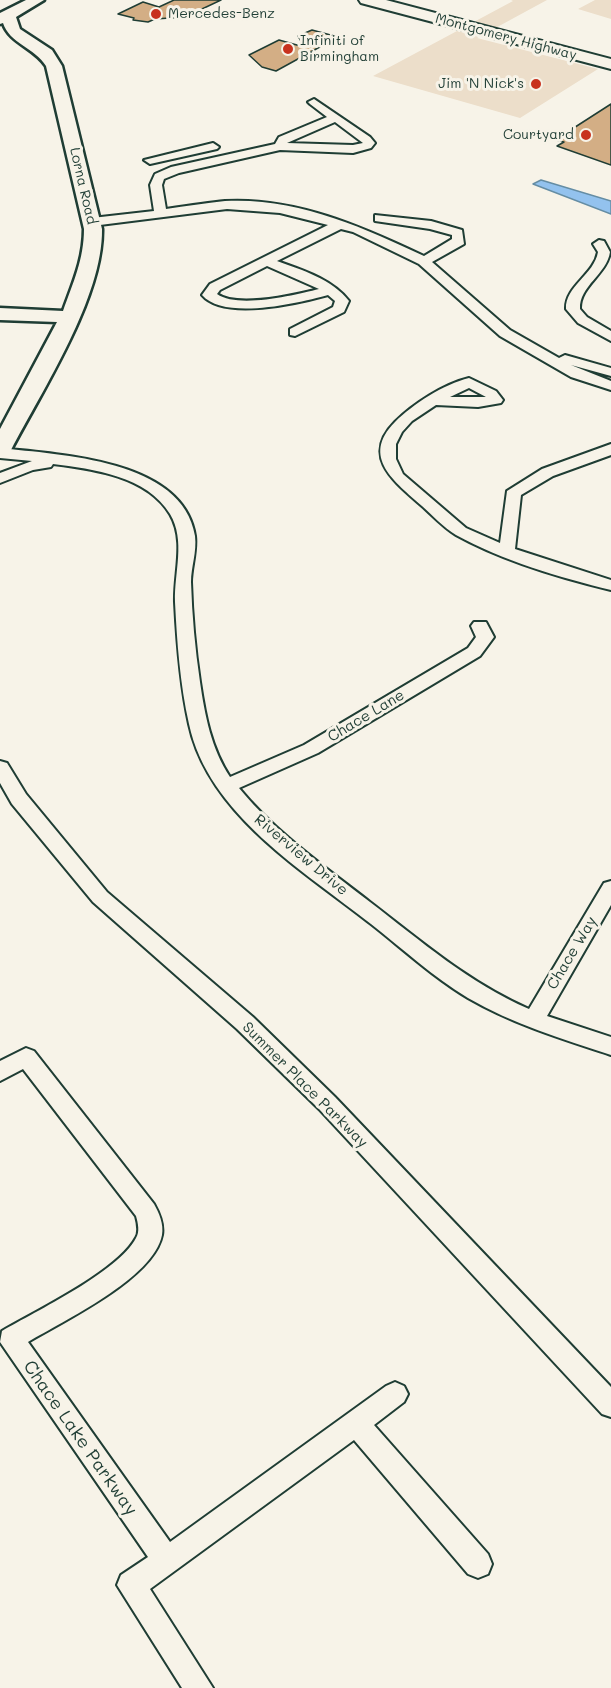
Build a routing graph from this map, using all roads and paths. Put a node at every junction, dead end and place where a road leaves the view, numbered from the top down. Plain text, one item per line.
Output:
1 (37, 0) edge
2 (367, 0) edge
3 (420, 0) edge
4 (4, 17) edge
5 (7, 31) edge
6 (611, 48) edge
7 (611, 64) edge
8 (314, 102) dead end
9 (337, 117) junction
10 (263, 137) dead end
11 (281, 143) junction
12 (225, 144) dead end
13 (184, 153) junction
14 (150, 160) dead end
15 (196, 164) junction
16 (160, 212) junction
17 (379, 218) dead end
18 (92, 222) junction
19 (341, 224) junction
20 (599, 244) dead end
21 (266, 261) junction
22 (424, 261) junction
23 (328, 291) junction
24 (0, 315) edge
25 (70, 317) junction
26 (295, 332) dead end
27 (611, 337) edge
28 (539, 353) junction
29 (611, 372) edge
30 (611, 386) edge
31 (435, 401) dead end
32 (611, 449) edge
33 (0, 452) edge
34 (65, 462) junction
35 (0, 478) edge
36 (507, 552) junction
37 (611, 585) edge
38 (480, 626) dead end
39 (0, 767) edge
40 (227, 786) junction
41 (611, 888) edge
42 (534, 1019) junction
43 (611, 1046) edge
44 (0, 1072) edge
45 (395, 1394) dead end
46 (611, 1405) edge
47 (356, 1423) junction
48 (167, 1561) junction
49 (478, 1564) dead end
50 (199, 1688) edge

1 - 4 street
2 - 7 main road, Montgomery Highway
3 - 6 main road, Montgomery Highway
4 - 5 street, Lorna Road
5 - 18 street, Lorna Road
8 - 9 street
9 - 11 street
9 - 11 street
10 - 11 street
11 - 15 street
12 - 13 street
13 - 14 street
13 - 15 street
15 - 16 street
16 - 18 street
16 - 19 street
17 - 22 street
18 - 25 street, Lorna Road
19 - 21 street
19 - 22 street
20 - 27 street
21 - 23 street
21 - 23 street
22 - 28 street
23 - 26 street
24 - 25 street
25 - 33 street, Lorna Road
28 - 29 street
28 - 30 street
31 - 36 street
32 - 36 street
33 - 34 street, Riverview Drive
34 - 35 street, Riverview Drive
34 - 40 street, Riverview Drive
36 - 37 street
38 - 40 street, Chace Lane
39 - 46 street, Summer Place Parkway
40 - 42 street, Riverview Drive
41 - 42 street, Chace Way
42 - 43 street, Riverview Drive
44 - 48 street, Chace Lake Parkway
45 - 47 street
47 - 48 street
47 - 49 street
48 - 50 street

